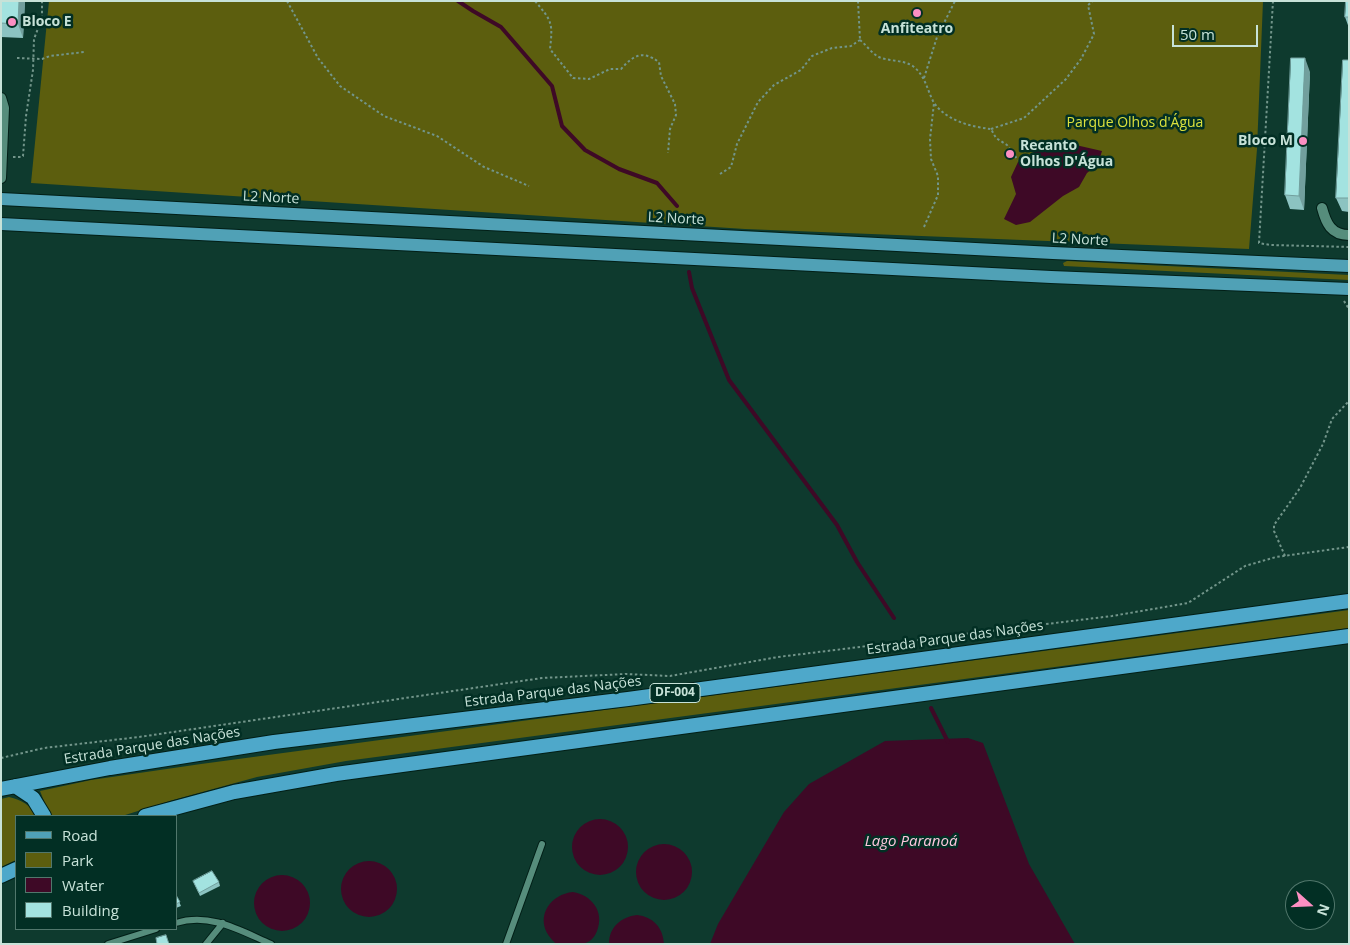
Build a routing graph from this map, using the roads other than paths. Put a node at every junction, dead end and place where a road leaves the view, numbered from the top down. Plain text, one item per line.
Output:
1 (1, 98) edge
2 (2, 156) edge
3 (1, 178) edge
4 (1, 199) edge
5 (1322, 208) dead end
6 (1, 224) edge
7 (1349, 235) edge
8 (1053, 253) junction
9 (1349, 266) edge
10 (1051, 276) junction
11 (1349, 289) edge
12 (1349, 601) edge
13 (1349, 636) edge
14 (8, 788) edge
15 (43, 815) edge
16 (149, 815) edge
17 (542, 844) dead end
18 (15, 869) edge
19 (1, 876) edge
20 (178, 922) edge
21 (223, 924) junction
22 (153, 930) edge
23 (108, 944) edge
24 (206, 944) edge
25 (271, 944) edge
26 (506, 944) edge

1 - 2 street
2 - 3 street
4 - 8 main road, L2 Norte
5 - 7 street
6 - 10 main road
8 - 9 main road, L2 Norte
8 - 10 main road
10 - 11 main road
12 - 14 highway, Estrada Parque das Nações / DF-004
13 - 16 highway
14 - 15 highway
17 - 26 lane
18 - 19 highway
20 - 21 lane
21 - 24 lane
21 - 25 lane
22 - 23 lane

